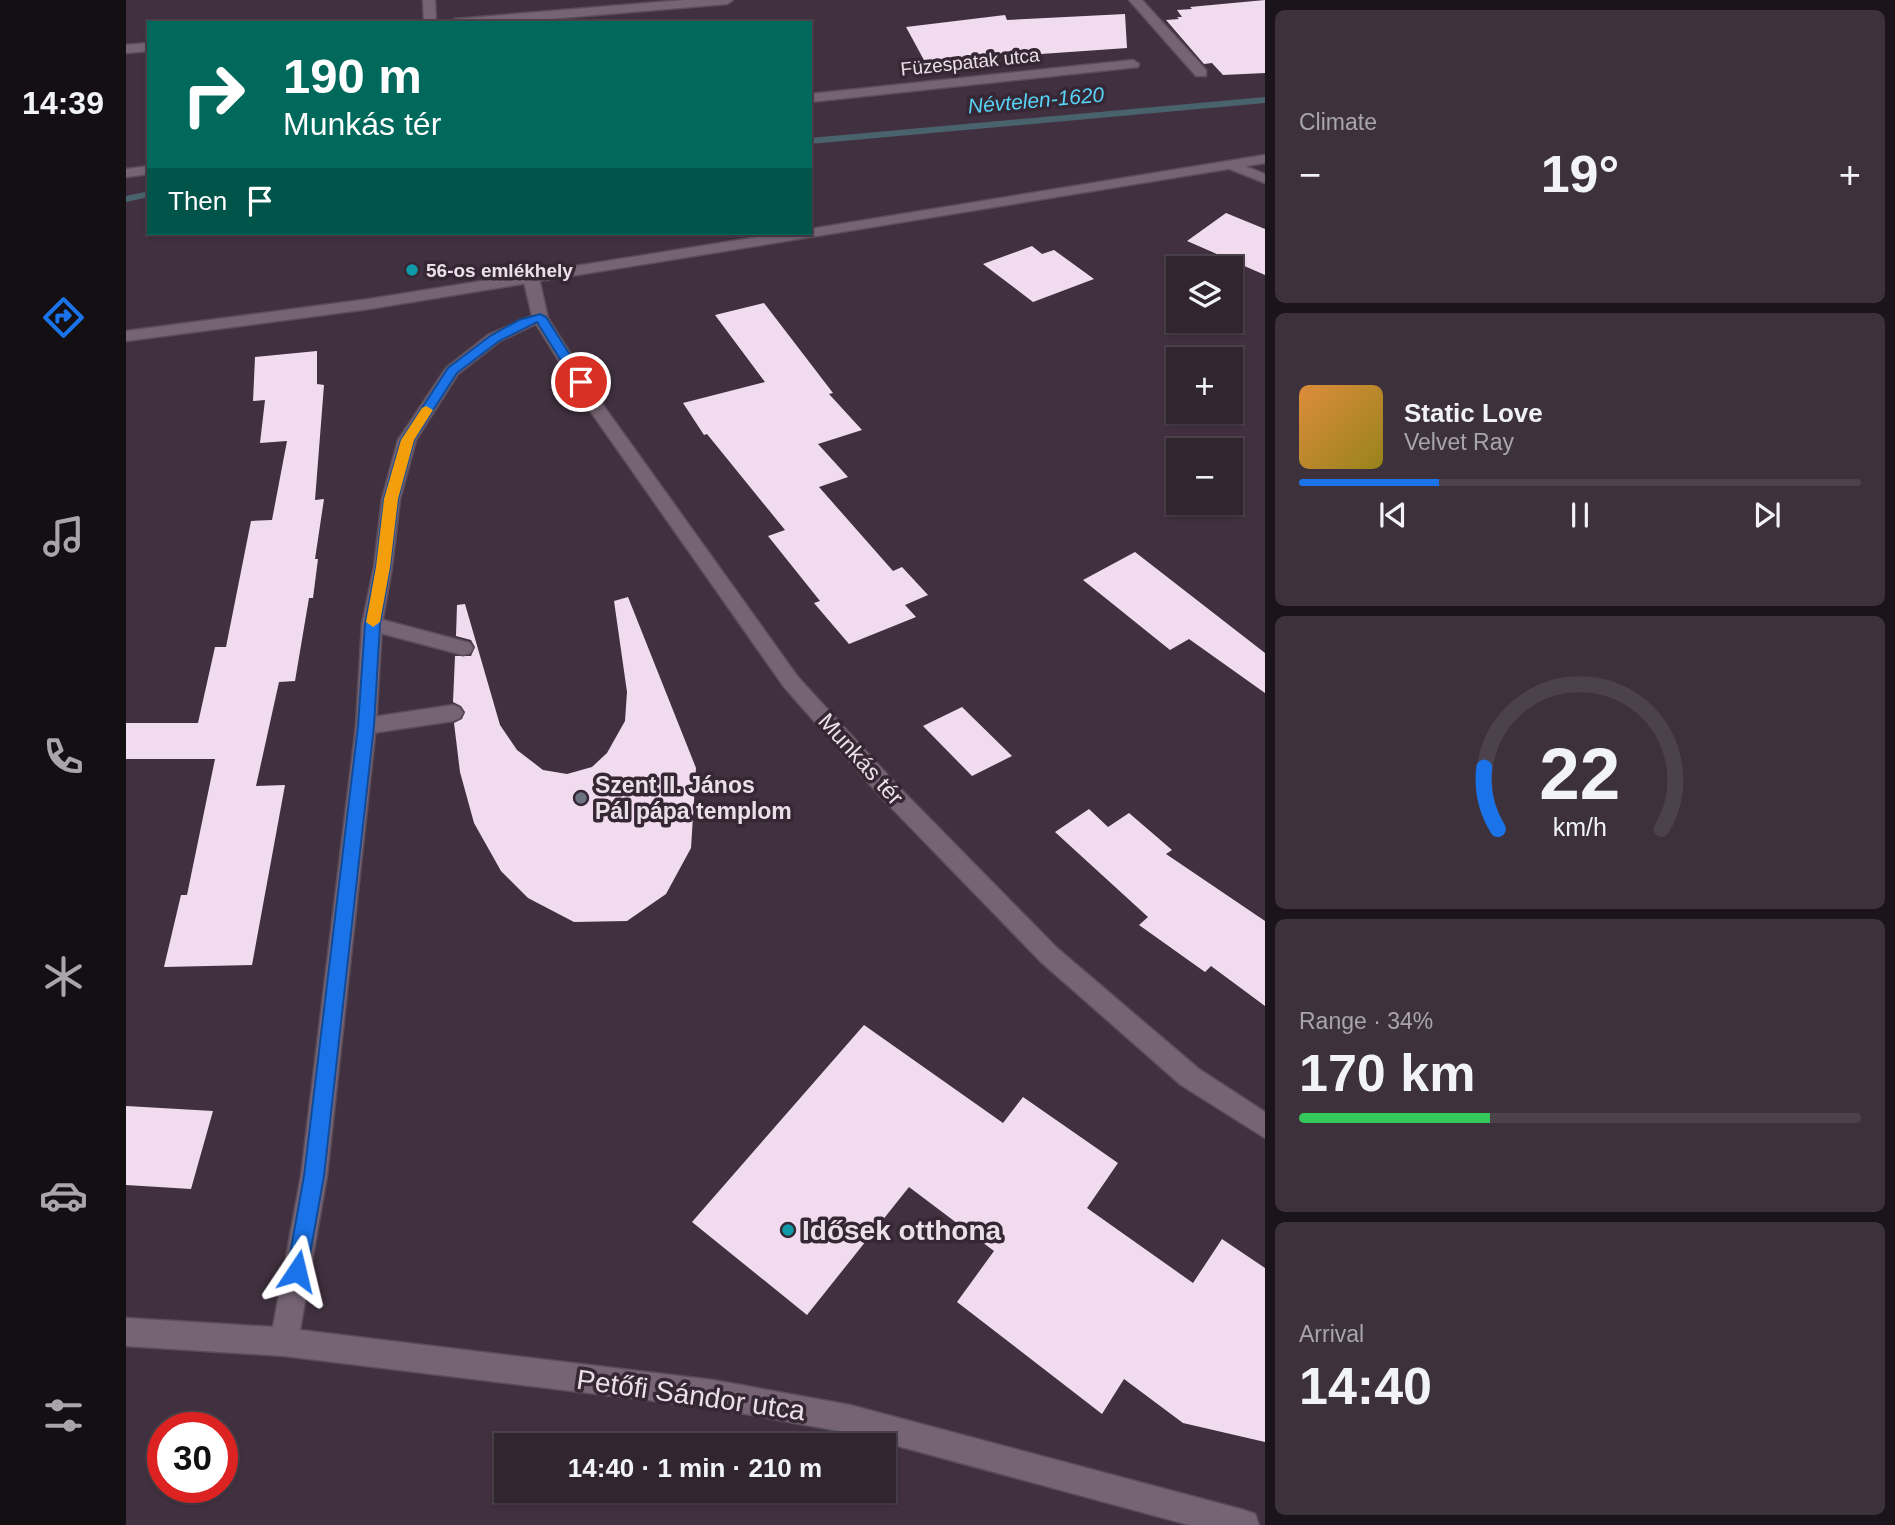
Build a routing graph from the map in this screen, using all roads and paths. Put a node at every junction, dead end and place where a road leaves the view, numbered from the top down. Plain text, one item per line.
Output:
1 (429, 0) edge
2 (727, 0) edge
3 (1135, 0) edge
4 (430, 21) edge
5 (479, 21) edge
6 (147, 47) edge
7 (126, 49) edge
8 (1133, 64) dead end
9 (1201, 73) dead end
10 (812, 98) edge
11 (1265, 159) edge
12 (1231, 164) junction
13 (147, 170) edge
14 (126, 173) edge
15 (1265, 178) edge
16 (812, 233) edge
17 (798, 235) edge
18 (531, 278) junction
19 (540, 317) junction
20 (126, 336) edge
21 (372, 624) junction
22 (463, 648) dead end
23 (453, 713) dead end
24 (366, 726) junction
25 (1265, 1126) edge
26 (126, 1332) edge
27 (284, 1342) junction
28 (1244, 1525) edge

1 - 4 street
2 - 5 street
3 - 9 street
6 - 7 street
8 - 10 street, Füzespatak utca
11 - 12 street
12 - 15 street
12 - 16 street
13 - 14 street
17 - 18 street
18 - 19 street, Munkás tér
18 - 20 street
19 - 21 street
19 - 25 street, Munkás tér
21 - 22 street
21 - 24 street
23 - 24 street
24 - 27 street
26 - 27 street, Petőfi Sándor utca
27 - 28 street, Petőfi Sándor utca

